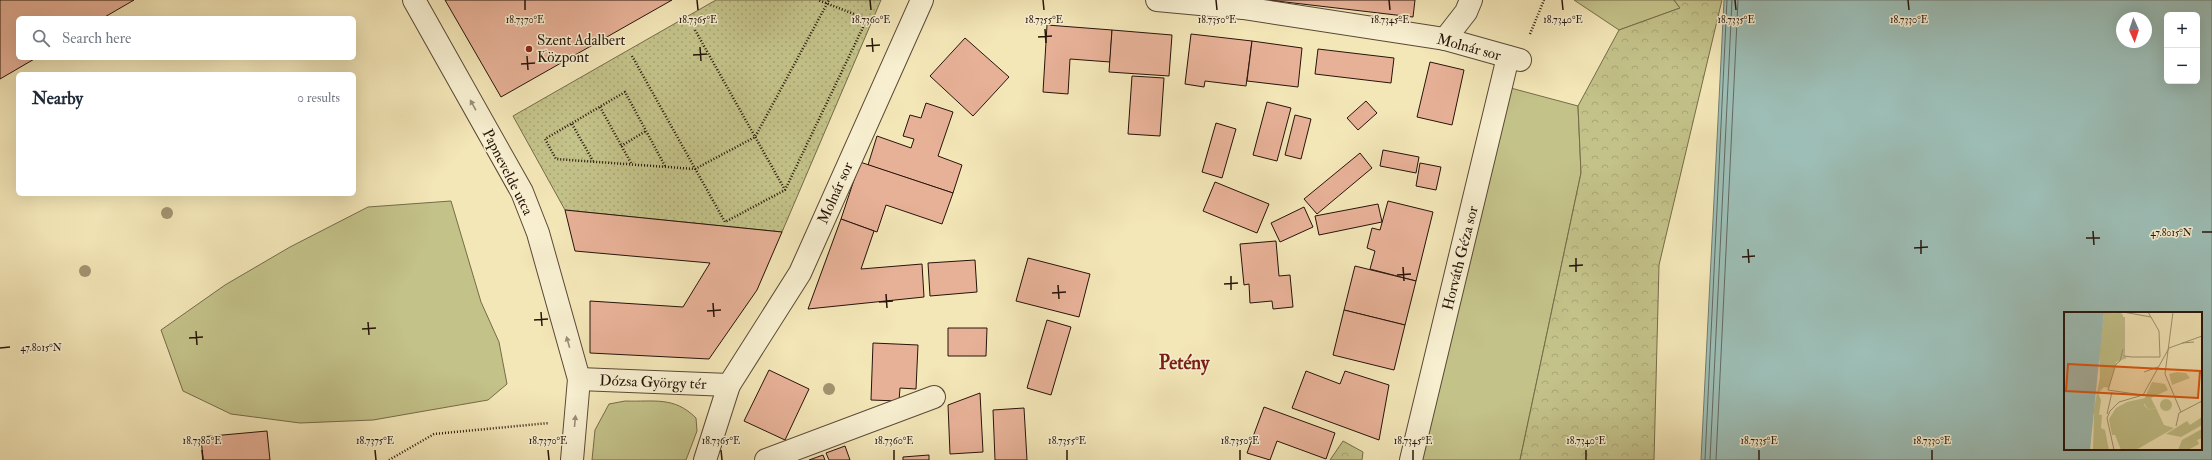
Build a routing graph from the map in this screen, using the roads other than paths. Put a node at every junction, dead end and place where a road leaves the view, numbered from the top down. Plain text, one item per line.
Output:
1 (414, 0) edge
2 (924, 0) edge
3 (1157, 0) edge
4 (1471, 0) edge
5 (1445, 38) junction
6 (1514, 58) joint
7 (579, 379) junction
8 (729, 385) junction
9 (934, 397) dead end
10 (572, 460) edge
11 (705, 460) edge
12 (766, 460) edge
13 (1411, 460) edge

7 -> 1 street, Papnevelde utca
2 - 8 street, Molnár sor
3 - 5 street, Molnár sor
4 - 5 street
5 - 6 street, Molnár sor
6 - 13 street, Horváth Géza sor
7 - 8 street, Dózsa György tér
10 -> 7 street, Dózsa György tér
8 - 11 street, Dózsa György tér
9 - 12 street

